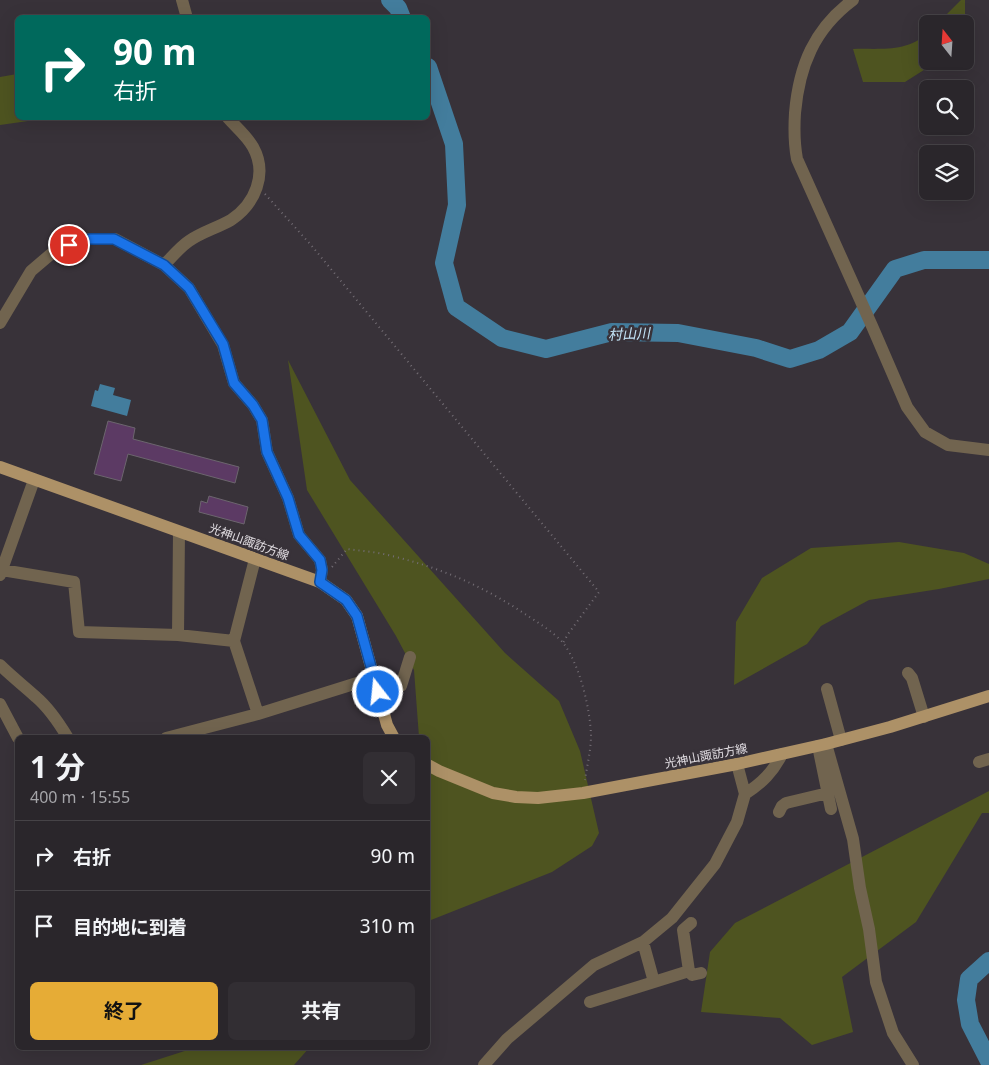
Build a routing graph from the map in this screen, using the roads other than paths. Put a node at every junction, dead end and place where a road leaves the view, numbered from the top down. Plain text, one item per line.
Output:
1 (182, 0) edge
2 (853, 0) edge
3 (186, 15) edge
4 (230, 120) edge
5 (164, 265) junction
6 (0, 323) edge
7 (989, 450) edge
8 (0, 467) edge
9 (34, 480) junction
10 (179, 532) junction
11 (256, 559) junction
12 (1, 573) edge
13 (320, 582) junction
14 (178, 635) junction
15 (234, 641) junction
16 (410, 657) dead end
17 (0, 665) edge
18 (908, 673) dead end
19 (373, 678) junction
20 (827, 688) dead end
21 (378, 692) junction
22 (989, 696) edge
23 (0, 704) edge
24 (258, 714) junction
25 (924, 717) junction
26 (16, 735) edge
27 (66, 735) edge
28 (178, 735) edge
29 (392, 735) edge
30 (841, 740) junction
31 (822, 745) junction
32 (782, 754) junction
33 (737, 764) junction
34 (430, 766) edge
35 (745, 794) junction
36 (828, 794) junction
37 (831, 809) dead end
38 (779, 812) dead end
39 (691, 923) dead end
40 (643, 942) junction
41 (654, 982) junction
42 (590, 1002) dead end
43 (484, 1065) edge
44 (913, 1065) edge

1 - 3 street
2 - 7 street
4 - 5 street
5 - 6 street
5 - 13 street
8 - 9 main road, 光神山諏訪方線
9 - 10 main road, 光神山諏訪方線
9 - 12 street
10 - 11 main road, 光神山諏訪方線
10 - 14 street
11 - 13 main road, 光神山諏訪方線
11 - 15 street
12 - 14 street
13 - 19 main road, 光神山諏訪方線
14 - 15 street
15 - 24 street
16 - 21 street
17 - 27 street
18 - 25 street
19 - 21 main road, 光神山諏訪方線
19 - 24 street
20 - 30 street
21 - 29 main road, 光神山諏訪方線
22 - 25 main road, 光神山諏訪方線
23 - 26 street
24 - 28 street
25 - 30 main road, 光神山諏訪方線
30 - 31 main road, 光神山諏訪方線
31 - 32 main road, 光神山諏訪方線
31 - 36 street
31 - 44 street
32 - 33 main road, 光神山諏訪方線
32 - 35 street
33 - 34 main road, 光神山諏訪方線
33 - 35 street
35 - 40 street
36 - 37 street
36 - 38 street
39 - 41 street
40 - 41 street
40 - 43 street
41 - 42 street

